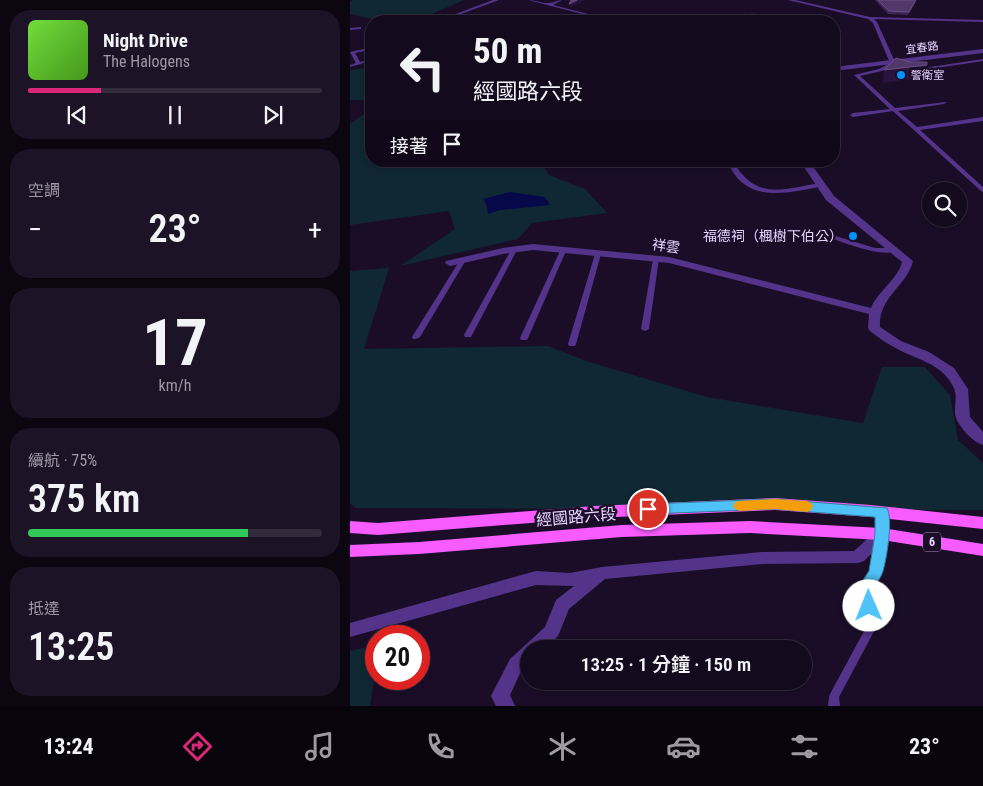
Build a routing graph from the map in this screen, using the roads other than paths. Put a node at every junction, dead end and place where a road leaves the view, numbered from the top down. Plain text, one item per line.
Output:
1 (497, 0) edge
2 (530, 0) edge
3 (560, 0) edge
4 (790, 0) edge
5 (823, 0) edge
6 (549, 5) junction
7 (814, 5) junction
8 (456, 15) edge
9 (589, 15) edge
10 (869, 18) junction
11 (983, 21) edge
12 (359, 28) dead end
13 (350, 29) edge
14 (365, 50) edge
15 (983, 51) edge
16 (983, 60) edge
17 (365, 61) edge
18 (358, 63) junction
19 (893, 63) junction
20 (350, 66) edge
21 (900, 67) edge
22 (840, 68) edge
23 (908, 72) edge
24 (944, 103) dead end
25 (894, 110) junction
26 (853, 115) dead end
27 (983, 119) edge
28 (916, 129) junction
29 (732, 167) edge
30 (808, 167) edge
31 (819, 185) junction
32 (983, 190) edge
33 (832, 237) dead end
34 (514, 250) junction
35 (895, 250) junction
36 (563, 251) junction
37 (598, 254) junction
38 (656, 259) junction
39 (463, 260) junction
40 (450, 263) dead end
41 (874, 312) junction
42 (645, 329) dead end
43 (468, 335) dead end
44 (416, 337) dead end
45 (524, 338) dead end
46 (572, 344) dead end
47 (983, 440) edge
48 (882, 512) junction
49 (983, 522) edge
50 (350, 527) edge
51 (882, 534) junction
52 (983, 550) edge
53 (350, 551) edge
54 (602, 573) junction
55 (350, 630) edge
56 (542, 640) edge
57 (520, 660) edge
58 (502, 703) edge
59 (834, 706) edge

1 - 8 lane
2 - 6 lane
3 - 6 lane
4 - 7 lane
5 - 7 lane
6 - 9 lane
7 - 10 lane
10 - 11 lane
10 - 19 lane
12 - 13 lane
14 - 18 lane
15 - 19 street, 宜春路
16 - 23 lane
17 - 18 lane
18 - 20 lane
19 - 21 lane
19 - 22 street, 宜春路
19 - 25 lane
24 - 25 lane
25 - 26 lane
25 - 28 lane
27 - 28 lane
28 - 32 lane
29 - 31 lane
30 - 31 street
31 - 35 street
33 - 35 lane
34 - 36 street, 祥雲
34 - 39 street, 祥雲
34 - 43 lane
35 - 41 street
36 - 37 street, 祥雲
36 - 45 lane
37 - 38 street, 祥雲
37 - 46 lane
38 - 41 street, 祥雲
38 - 42 lane
39 - 40 street, 祥雲
39 - 44 lane
41 - 47 street
48 - 49 main road, 經國路六段 / 6
48 - 50 main road, 經國路六段 / 6
48 - 51 main road
51 - 52 main road, 經國路六段 / 6
51 - 53 main road, 經國路六段 / 6
51 - 54 street
51 - 59 lane
54 - 55 street
54 - 56 street
57 - 58 street

